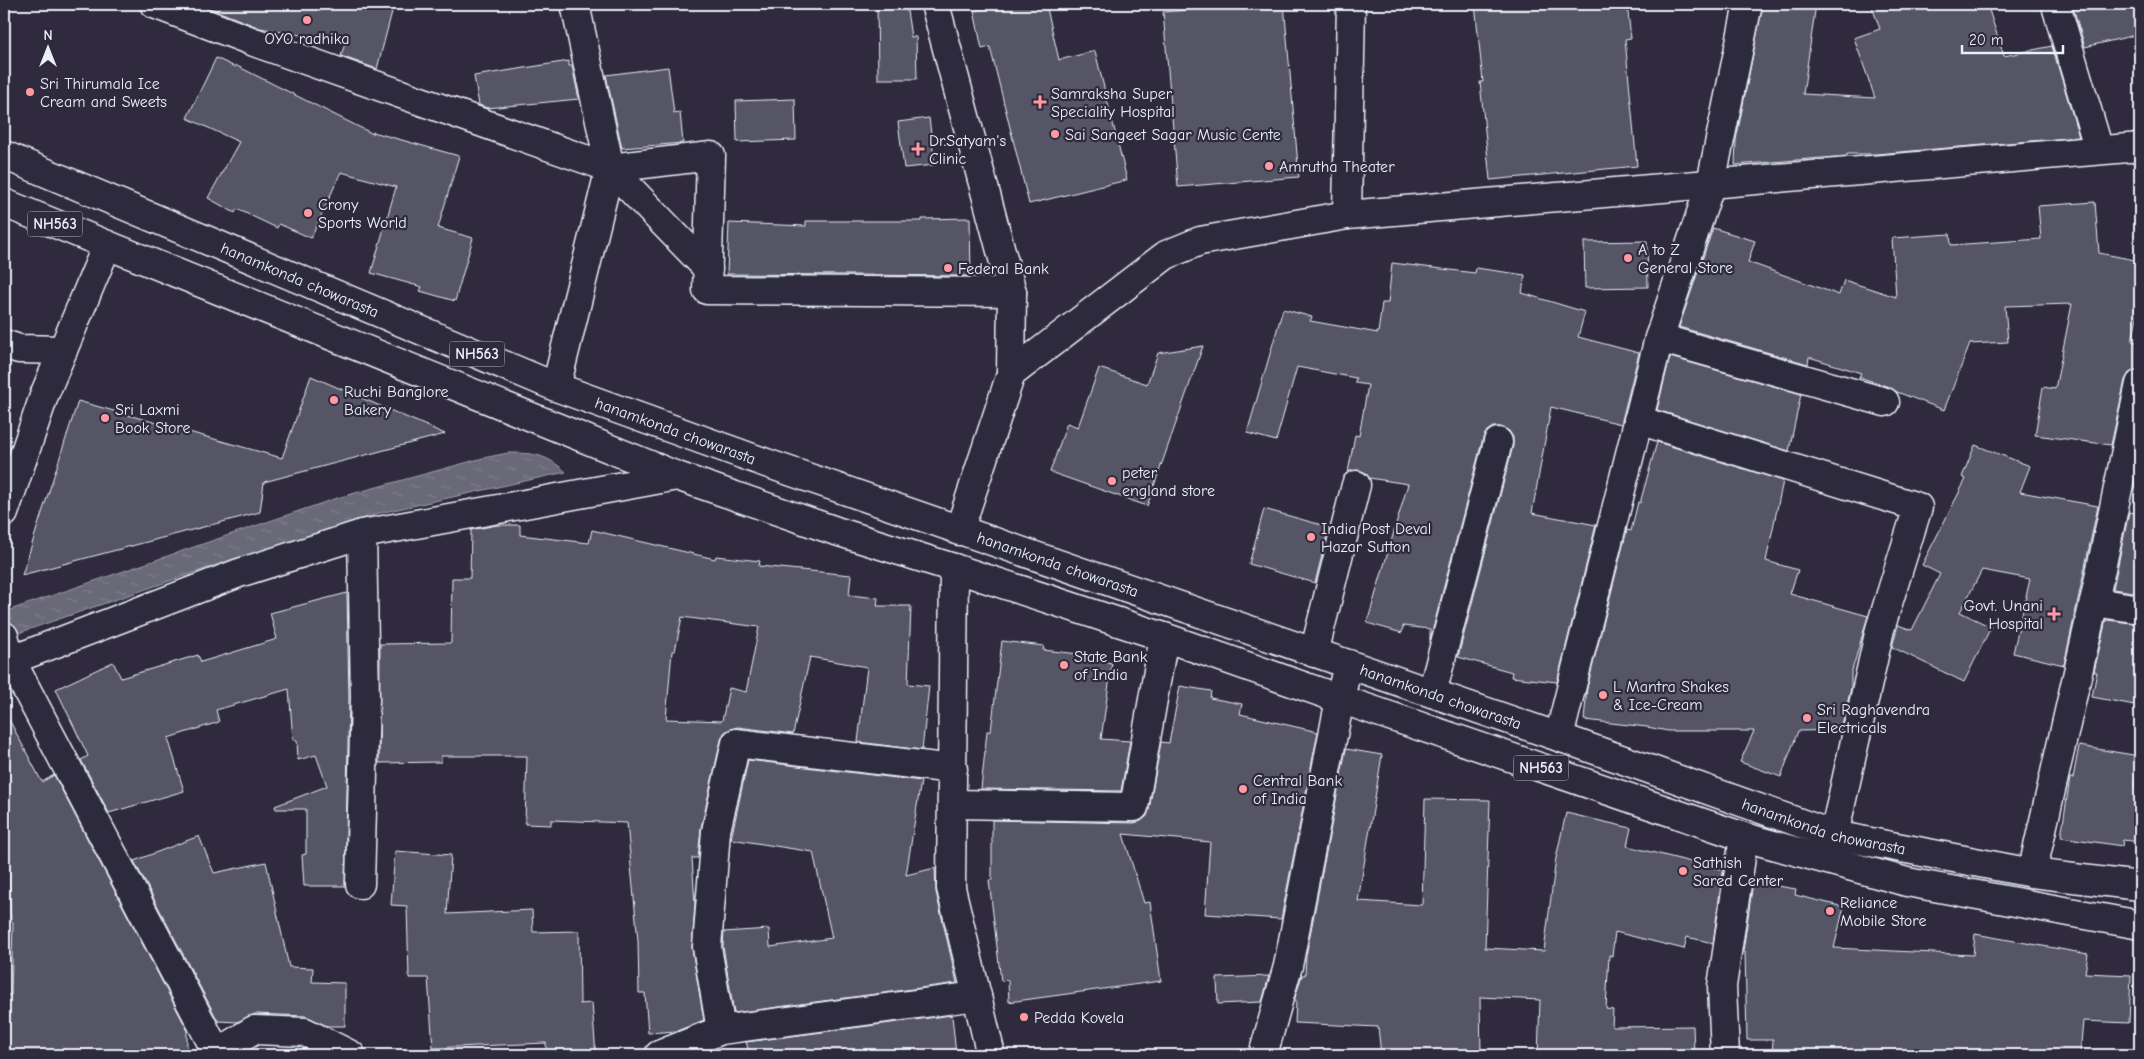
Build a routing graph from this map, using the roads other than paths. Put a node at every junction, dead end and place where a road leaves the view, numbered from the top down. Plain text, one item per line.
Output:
1 (154, 4) edge
2 (574, 4) edge
3 (935, 4) edge
4 (1350, 4) edge
5 (1748, 4) edge
6 (2057, 9) dead end
7 (2140, 147) edge
8 (2099, 150) junction
9 (4, 155) edge
10 (610, 168) junction
11 (1710, 183) junction
12 (4, 203) edge
13 (1347, 215) junction
14 (107, 245) junction
15 (708, 270) junction
16 (1012, 292) junction
17 (1659, 338) junction
18 (4, 344) edge
19 (62, 350) junction
20 (1011, 374) junction
21 (2140, 384) edge
22 (556, 387) junction
23 (1885, 402) dead end
24 (1638, 420) junction
25 (1498, 442) dead end
26 (13, 464) edge
27 (676, 476) junction
28 (1356, 485) dead end
29 (4, 513) edge
30 (958, 531) junction
31 (362, 534) junction
32 (954, 568) junction
33 (2094, 602) junction
34 (2140, 609) edge
35 (1164, 637) junction
36 (6, 649) edge
37 (1314, 653) junction
38 (1348, 664) junction
39 (1432, 693) junction
40 (1340, 699) junction
41 (1558, 736) junction
42 (953, 769) junction
43 (953, 804) junction
44 (1834, 835) junction
45 (1744, 837) junction
46 (2032, 874) junction
47 (360, 884) dead end
48 (2140, 886) edge
49 (2140, 924) edge
50 (977, 996) junction
51 (721, 1030) junction
52 (215, 1054) edge
53 (352, 1055) edge
54 (659, 1055) edge
55 (991, 1055) edge
56 (1263, 1055) edge
57 (1725, 1055) edge

1 - 10 main road
2 - 10 main road
3 - 16 main road
4 - 13 main road
5 - 11 main road
6 - 8 main road
7 - 8 main road
8 - 11 main road
9 - 22 main road, hanamkonda chowarasta / NH563
10 - 15 main road
10 - 15 main road
10 - 22 main road
11 - 13 main road
11 - 17 main road
12 - 14 main road, NH563
13 - 20 main road
14 - 19 main road
14 - 27 main road, NH563
15 - 16 main road
16 - 20 main road
17 - 23 main road
17 - 24 main road
18 - 19 main road
19 - 26 main road
20 - 30 main road
21 - 33 main road
22 - 30 main road, hanamkonda chowarasta / NH563
24 - 41 main road
24 - 44 main road
25 - 39 main road
26 - 29 main road
27 - 31 main road
27 - 32 main road, NH563
28 - 37 main road
30 - 37 main road, hanamkonda chowarasta / NH563
31 - 36 main road
31 - 47 main road
32 - 35 main road, NH563
32 - 42 main road
33 - 34 main road
33 - 46 main road
35 - 40 main road, NH563
35 - 43 main road
36 - 52 main road
37 - 38 main road, hanamkonda chowarasta / NH563
38 - 39 main road, hanamkonda chowarasta / NH563
38 - 40 main road
39 - 41 main road, hanamkonda chowarasta / NH563
40 - 45 main road, NH563
40 - 56 main road
41 - 44 main road, hanamkonda chowarasta / NH563
42 - 43 main road
42 - 51 main road
43 - 50 main road
44 - 46 main road, hanamkonda chowarasta / NH563
45 - 49 main road, NH563
45 - 57 main road
46 - 48 main road, hanamkonda chowarasta / NH563
50 - 51 main road
50 - 55 main road
51 - 54 main road
52 - 53 main road

